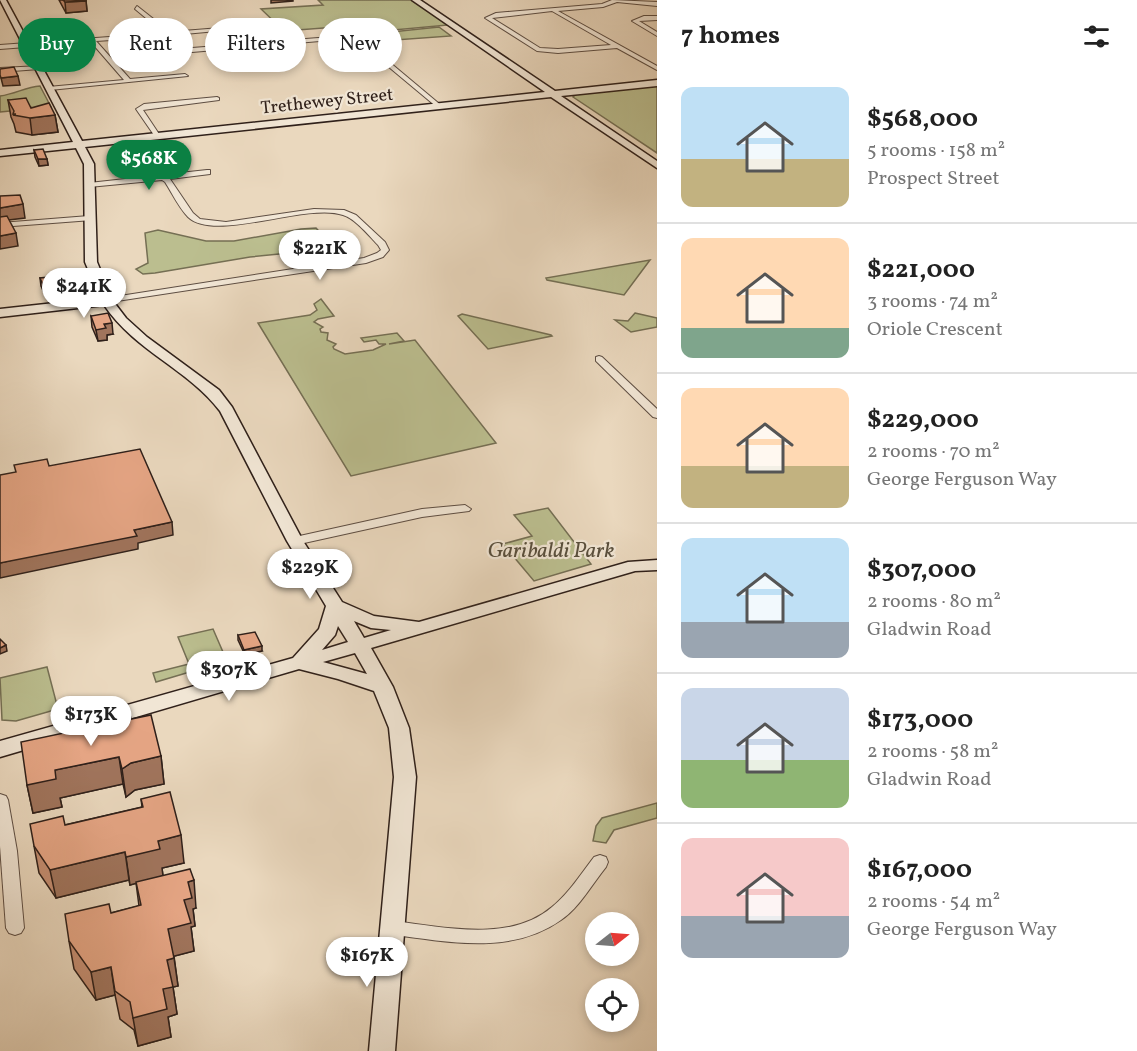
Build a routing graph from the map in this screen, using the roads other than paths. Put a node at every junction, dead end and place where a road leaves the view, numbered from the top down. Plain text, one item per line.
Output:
1 (3, 0) edge
2 (415, 0) edge
3 (423, 0) edge
4 (462, 0) edge
5 (493, 0) edge
6 (617, 0) edge
7 (657, 4) edge
8 (137, 8) dead end
9 (553, 10) junction
10 (149, 18) edge
11 (657, 18) edge
12 (18, 28) edge
13 (657, 34) edge
14 (96, 44) edge
15 (18, 46) edge
16 (617, 46) junction
17 (0, 47) edge
18 (193, 50) edge
19 (657, 68) edge
20 (18, 69) edge
21 (0, 70) edge
22 (42, 72) edge
23 (185, 76) dead end
24 (128, 81) junction
25 (657, 83) edge
26 (50, 88) junction
27 (560, 96) junction
28 (217, 99) dead end
29 (440, 106) junction
30 (158, 137) junction
31 (79, 145) junction
32 (0, 153) edge
33 (657, 157) edge
34 (657, 165) edge
35 (207, 172) dead end
36 (163, 178) junction
37 (89, 185) junction
38 (89, 218) junction
39 (0, 225) edge
40 (107, 301) junction
41 (0, 313) edge
42 (599, 359) dead end
43 (657, 415) edge
44 (465, 509) dead end
45 (295, 542) junction
46 (657, 554) edge
47 (657, 565) edge
48 (634, 566) junction
49 (335, 606) junction
50 (429, 626) junction
51 (361, 646) junction
52 (300, 663) junction
53 (383, 687) junction
54 (0, 749) edge
55 (0, 800) edge
56 (600, 862) dead end
57 (15, 928) dead end
58 (394, 928) junction
59 (382, 1051) edge

1 - 12 main road
2 - 27 main road
3 - 27 main road
4 - 5 street
6 - 7 street
6 - 9 street
8 - 10 street
9 - 16 street
9 - 16 street
11 - 13 street
14 - 24 street
15 - 17 street
16 - 19 street
18 - 29 street
20 - 21 street
22 - 26 main road
23 - 24 street
24 - 26 street
25 - 27 main road
26 - 31 main road
27 - 29 main road, Trethewey Street
27 - 33 main road
27 - 34 main road
28 - 30 street
29 - 30 main road, Trethewey Street
30 - 31 main road, Trethewey Street
31 - 32 main road, Trethewey Street
31 - 37 main road
35 - 36 street
36 - 37 street
36 - 40 street
37 - 38 main road
38 - 39 street
38 - 40 main road
40 - 41 main road
40 - 45 main road
42 - 43 street
44 - 45 street
45 - 49 main road
46 - 48 main road
47 - 48 main road
48 - 50 main road
49 - 50 main road
49 - 51 main road
49 - 52 main road
50 - 51 main road
51 - 52 main road
51 - 53 main road
52 - 53 main road
52 - 54 main road
53 - 58 main road
55 - 57 street
56 - 58 street
58 - 59 main road

